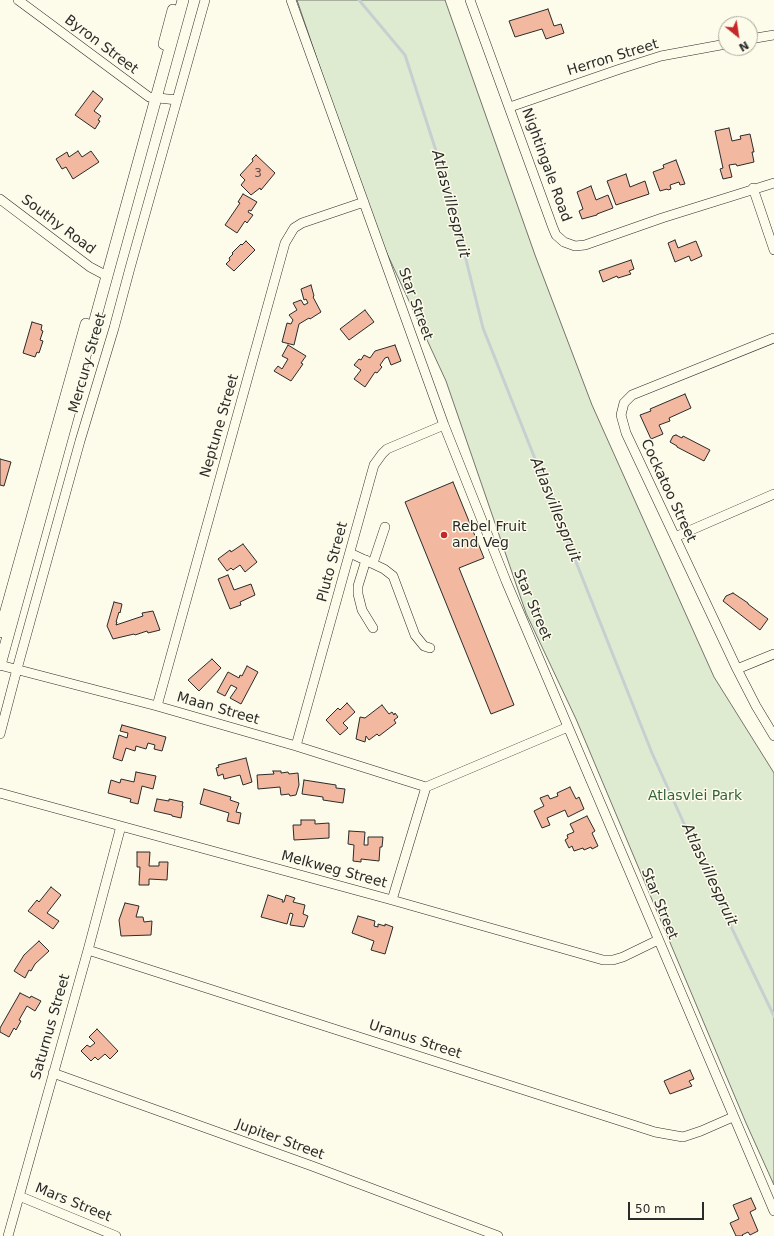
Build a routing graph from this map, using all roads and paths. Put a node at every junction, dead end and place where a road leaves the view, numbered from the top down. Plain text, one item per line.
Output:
1 (18, 0) edge
2 (176, 0) edge
3 (184, 0) edge
4 (205, 0) edge
5 (291, 0) edge
6 (470, 0) edge
7 (774, 34) edge
8 (758, 37) edge
9 (718, 45) edge
10 (152, 98) junction
11 (177, 100) junction
12 (510, 107) junction
13 (774, 183) edge
14 (753, 188) junction
15 (0, 199) edge
16 (364, 202) junction
17 (774, 250) edge
18 (104, 275) junction
19 (774, 338) edge
20 (444, 425) junction
21 (774, 494) edge
22 (385, 527) dead end
23 (675, 537) junction
24 (350, 553) junction
25 (370, 561) junction
26 (373, 628) dead end
27 (0, 632) edge
28 (430, 648) dead end
29 (774, 654) edge
30 (0, 665) edge
31 (17, 669) junction
32 (737, 669) junction
33 (157, 706) junction
34 (568, 727) junction
35 (0, 734) edge
36 (774, 736) edge
37 (296, 746) junction
38 (426, 787) junction
39 (0, 793) edge
40 (121, 826) junction
41 (392, 900) junction
42 (658, 940) junction
43 (88, 950) junction
44 (53, 1073) junction
45 (733, 1117) junction
46 (19, 1196) junction
47 (774, 1211) edge
48 (8, 1236) edge
49 (116, 1236) edge
50 (498, 1236) edge

1 - 10 street, Byron Street
2 - 10 street, Mercury Street
3 - 10 street, Mercury Street
4 - 11 street, Mercury Street
5 - 16 street, Star Street
6 - 12 street, Nightingale Road
7 - 8 street
9 - 12 street, Herron Street
10 - 11 street
10 - 18 street, Mercury Street
11 - 31 street, Mercury Street
12 - 14 street, Nightingale Road
13 - 14 street, Nightingale Road
14 - 17 street
15 - 18 street, Southy Road
16 - 20 street, Star Street
16 - 33 street, Neptune Street
18 - 27 street, Mercury Street
18 - 30 street, Mercury Street
19 - 23 street, Cockatoo Street
20 - 24 street, Pluto Street
20 - 34 street, Star Street
21 - 23 street
22 - 25 street
23 - 32 street, Cockatoo Street
24 - 25 street
24 - 37 street, Pluto Street
25 - 26 street
25 - 28 street
29 - 32 street
30 - 31 street, Maan Street
31 - 33 street, Maan Street
31 - 35 street, Mercury Street
32 - 36 street, Cockatoo Street
33 - 37 street, Maan Street
34 - 38 street
34 - 42 street, Star Street
37 - 38 street, Maan Street
38 - 41 street
39 - 40 street, Melkweg Street
40 - 41 street, Melkweg Street
40 - 43 street, Saturnus Street
41 - 42 street, Melkweg Street
42 - 45 street, Star Street
43 - 44 street, Saturnus Street
43 - 45 street, Uranus Street
44 - 46 street, Saturnus Street
44 - 50 street, Jupiter Street
45 - 47 street, Star Street
46 - 48 street, Saturnus Street
46 - 49 street, Mars Street

